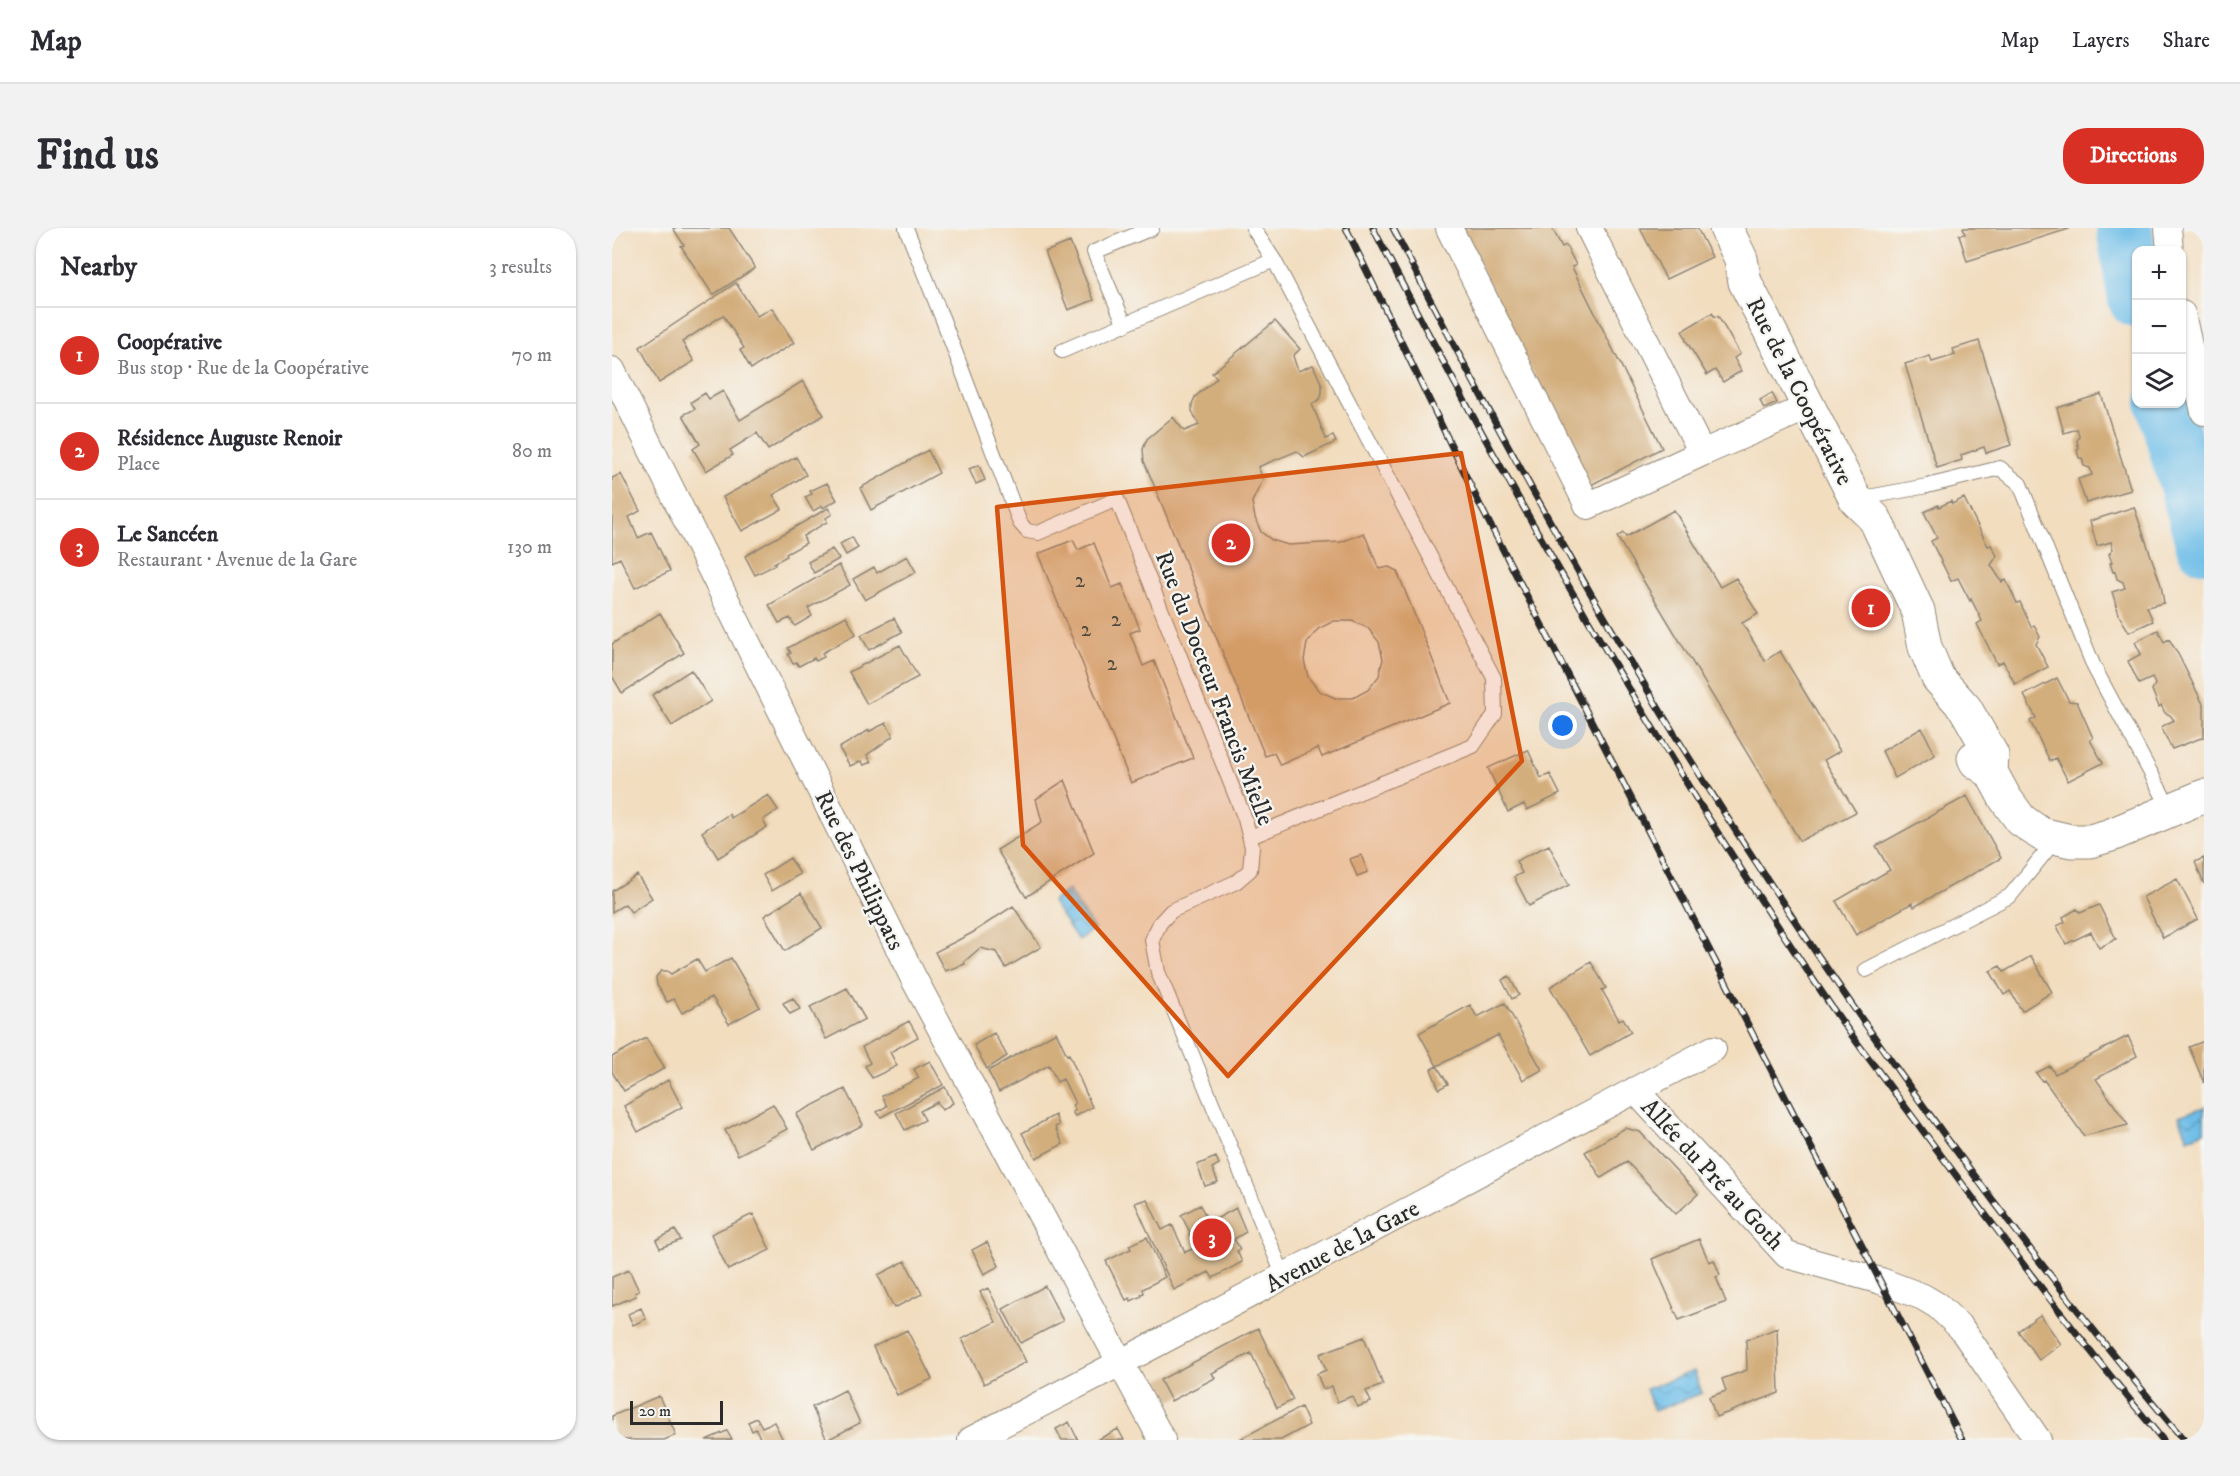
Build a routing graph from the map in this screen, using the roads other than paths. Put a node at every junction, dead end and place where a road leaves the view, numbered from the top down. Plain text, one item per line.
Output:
1 (906, 228) edge
2 (1152, 228) edge
3 (1253, 228) edge
4 (1449, 228) edge
5 (1589, 228) edge
6 (1707, 228) edge
7 (1726, 228) edge
8 (2168, 228) edge
9 (2170, 246) edge
10 (1274, 260) junction
11 (1745, 282) junction
12 (1125, 325) junction
13 (2186, 335) edge
14 (1062, 351) dead end
15 (612, 370) edge
16 (1808, 407) junction
17 (2204, 412) edge
18 (1702, 453) junction
19 (1856, 500) junction
20 (2204, 796) edge
21 (2170, 809) junction
22 (1250, 837) junction
23 (2056, 838) junction
24 (1866, 970) dead end
25 (1713, 1049) dead end
26 (1635, 1090) junction
27 (1284, 1277) junction
28 (1120, 1364) junction
29 (971, 1440) edge
30 (1162, 1440) edge
31 (2038, 1440) edge

1 - 22 lane, Rue du Docteur Francis Mielle
2 - 12 lane
3 - 10 lane
4 - 18 street
5 - 18 street
6 - 11 street, Rue de la Coopérative
7 - 11 street, Rue de la Coopérative
8 - 9 street
10 - 12 lane
10 - 22 lane
11 - 16 street, Rue de la Coopérative
12 - 14 lane
13 - 17 street
15 - 28 street, Rue des Philippats
16 - 18 street
16 - 19 street, Rue de la Coopérative
19 - 21 lane
19 - 23 street, Rue de la Coopérative
20 - 21 street, Rue de la Coopérative
21 - 23 street, Rue de la Coopérative
22 - 27 lane, Rue du Docteur Francis Mielle
23 - 24 lane
25 - 26 street, Avenue de la Gare
26 - 27 street, Avenue de la Gare
26 - 31 street, Allée du Pré au Goth
27 - 28 street, Avenue de la Gare
28 - 29 street, Avenue de la Gare
28 - 30 street, Rue des Philippats

